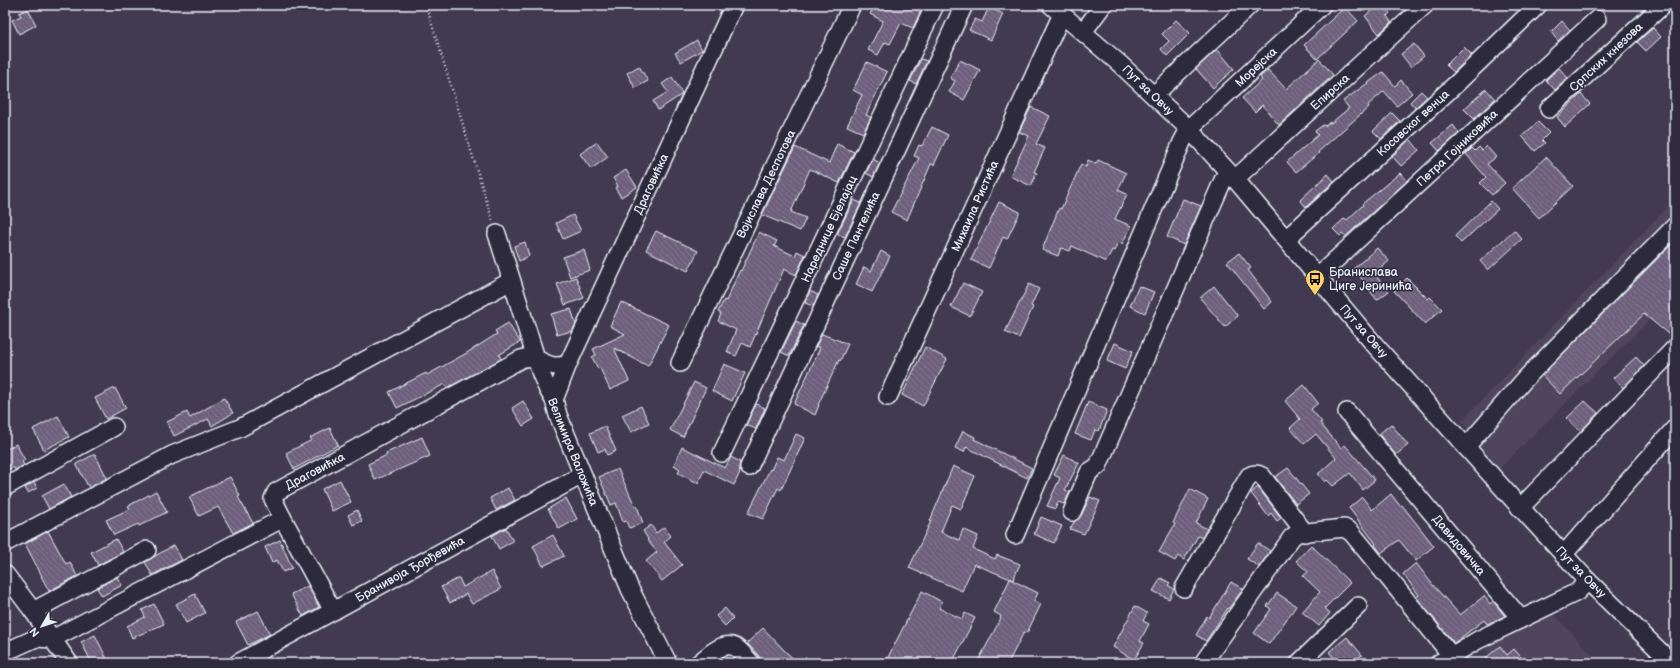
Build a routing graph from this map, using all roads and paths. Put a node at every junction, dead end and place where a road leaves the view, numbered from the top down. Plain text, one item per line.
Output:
1 (426, 5) edge
2 (734, 5) edge
3 (852, 5) edge
4 (935, 5) edge
5 (964, 5) edge
6 (1103, 5) edge
7 (1250, 5) edge
8 (1322, 5) edge
9 (1425, 5) edge
10 (1538, 5) edge
11 (1663, 5) edge
12 (1056, 10) edge
13 (1597, 19) dead end
14 (1083, 32) junction
15 (1154, 95) junction
16 (1549, 110) dead end
17 (1189, 129) junction
18 (1231, 175) junction
19 (1675, 226) edge
20 (497, 234) joint
21 (1286, 239) junction
22 (1317, 276) junction
23 (511, 281) junction
24 (1675, 348) edge
25 (537, 360) junction
26 (680, 363) dead end
27 (568, 364) junction
28 (888, 397) dead end
29 (554, 400) junction
30 (1347, 412) dead end
31 (114, 427) dead end
32 (1675, 428) edge
33 (1466, 447) junction
34 (722, 453) dead end
35 (749, 467) dead end
36 (582, 475) junction
37 (5, 487) edge
38 (1520, 508) junction
39 (1072, 512) dead end
40 (282, 517) junction
41 (1305, 532) junction
42 (1015, 535) dead end
43 (5, 543) edge
44 (147, 550) dead end
45 (1563, 555) junction
46 (5, 574) edge
47 (1588, 581) junction
48 (1184, 588) dead end
49 (1358, 606) dead end
50 (33, 611) junction
51 (333, 611) junction
52 (1521, 619) junction
53 (52, 639) junction
54 (5, 652) edge
55 (1445, 659) edge
56 (69, 663) edge
57 (238, 663) edge
58 (668, 663) edge
59 (699, 663) edge
60 (751, 663) edge
61 (1203, 663) edge
62 (1299, 663) edge
63 (1672, 663) edge

1 - 20 path
2 - 27 street, Драговићка
3 - 26 street, Војислава Деспотова
4 - 34 street, Нареднице Бјелајац
5 - 35 street, Саше Пантелића
6 - 14 street
7 - 15 street
8 - 17 street, Морејска
9 - 18 street, Епирска
10 - 21 street, Косовског венца
11 - 16 street, Српских кнезова
12 - 14 street, Пут за Овчу
12 - 28 street, Михаила Ристића
13 - 22 street, Петра Гојниковића
14 - 15 street, Пут за Овчу
15 - 17 street, Пут за Овчу
17 - 18 street, Пут за Овчу
17 - 42 street
18 - 21 street, Пут за Овчу
18 - 39 street
19 - 33 street
20 - 23 street, Велимира Валожића
21 - 22 street, Пут за Овчу
22 - 33 street, Пут за Овчу
23 - 25 street, Велимира Валожића
23 - 43 street
24 - 38 street
25 - 27 street, Драговићка
25 - 29 street, Велимира Валожића
25 - 40 street, Драговићка
27 - 29 street, Драговићка
29 - 36 street, Велимира Валожића
30 - 52 street, Давидовичка
31 - 37 street
32 - 45 street
33 - 38 street, Пут за Овчу
36 - 51 street, Бранивоја Ђорђевића
36 - 58 street, Велимира Валожића
38 - 45 street, Пут за Овчу
40 - 51 street, Драговићка
40 - 53 street
41 - 48 street
41 - 55 street
41 - 61 street
44 - 50 street
45 - 47 street, Пут за Овчу
46 - 50 street
47 - 52 street
47 - 63 street, Пут за Овчу
49 - 62 street
50 - 53 street
51 - 57 street, Бранивоја Ђорђевића
52 - 55 street
53 - 54 street
53 - 56 street
59 - 60 street

